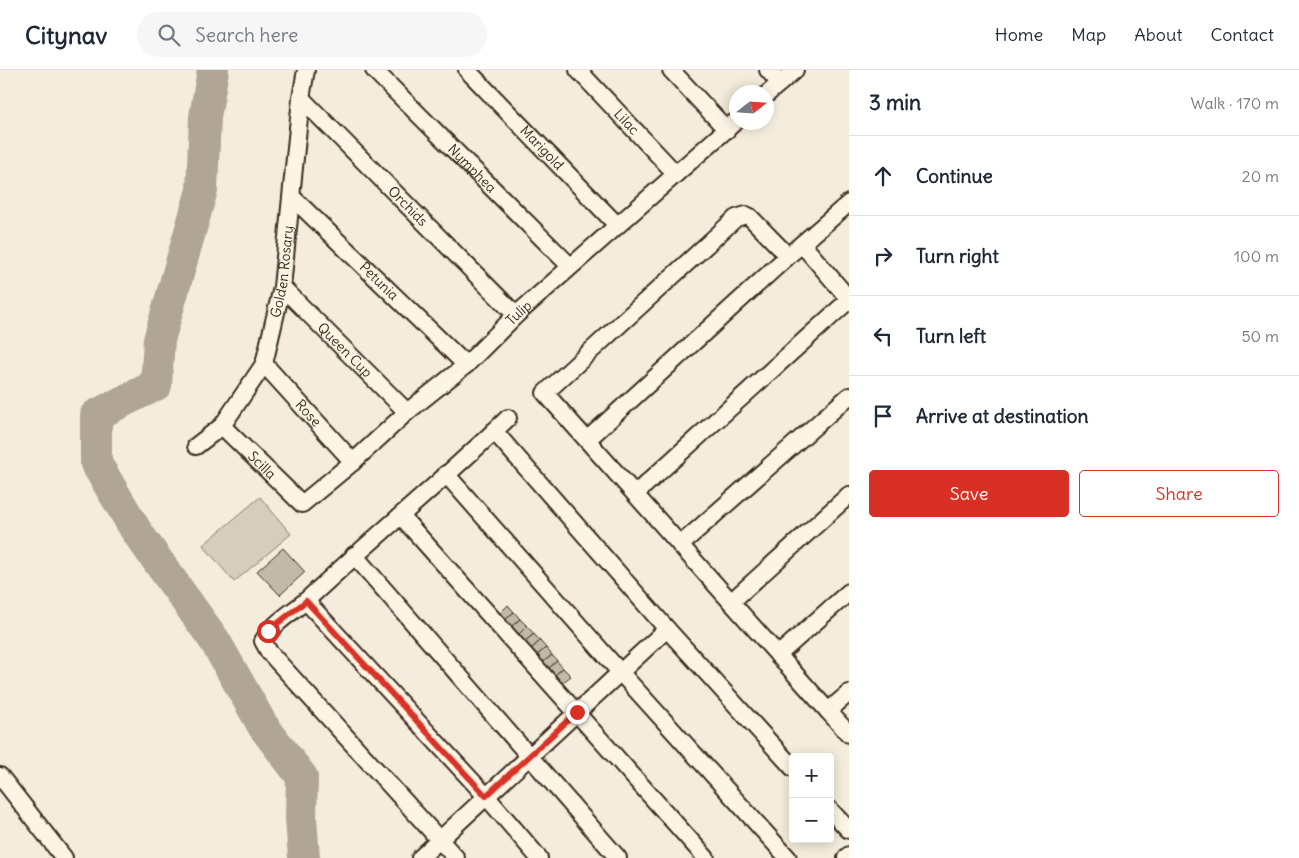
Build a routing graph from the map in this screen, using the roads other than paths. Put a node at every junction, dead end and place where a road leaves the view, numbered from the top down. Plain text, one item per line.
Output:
1 (306, 70) edge
2 (374, 70) edge
3 (467, 70) edge
4 (578, 70) edge
5 (671, 70) edge
6 (768, 70) edge
7 (795, 70) edge
8 (780, 83) junction
9 (774, 88) edge
10 (301, 98) junction
11 (729, 123) edge
12 (729, 129) edge
13 (676, 174) junction
14 (292, 197) junction
15 (849, 203) edge
16 (617, 225) junction
17 (802, 244) junction
18 (788, 256) junction
19 (570, 266) junction
20 (282, 287) junction
21 (849, 299) edge
22 (516, 315) junction
23 (264, 364) junction
24 (466, 365) junction
25 (849, 396) edge
26 (407, 412) junction
27 (508, 418) dead end
28 (222, 426) junction
29 (494, 431) junction
30 (587, 440) junction
31 (196, 446) dead end
32 (353, 462) junction
33 (446, 474) junction
34 (635, 494) junction
35 (849, 495) edge
36 (302, 504) joint
37 (401, 516) junction
38 (680, 545) junction
39 (354, 556) junction
40 (849, 592) edge
41 (306, 601) junction
42 (731, 602) junction
43 (667, 629) junction
44 (778, 655) junction
45 (620, 672) junction
46 (849, 693) edge
47 (828, 711) junction
48 (577, 712) junction
49 (849, 734) edge
50 (530, 758) junction
51 (789, 764) edge
52 (0, 776) edge
53 (486, 796) junction
54 (834, 814) edge
55 (849, 830) edge
56 (440, 840) junction
57 (849, 855) edge
58 (64, 858) edge
59 (420, 858) edge
60 (456, 858) edge
61 (539, 858) edge
62 (618, 858) edge
63 (706, 858) edge
64 (788, 858) edge
65 (846, 858) edge

1 - 10 street, Golden Rosary
2 - 19 street, Nymphea
3 - 16 street, Marigold
4 - 13 street, Lilac
5 - 11 street
6 - 8 street
7 - 8 street
8 - 9 street
10 - 14 street, Golden Rosary
10 - 22 street, Orchids
12 - 13 street, Tulip
13 - 16 street, Tulip
14 - 20 street, Golden Rosary
14 - 24 street, Petunia
15 - 17 street
16 - 19 street, Tulip
17 - 18 street
17 - 21 street
18 - 30 street
18 - 30 street
19 - 22 street, Tulip
20 - 23 street, Golden Rosary
20 - 26 street, Queen Cup
21 - 34 street
22 - 24 street, Tulip
23 - 28 street, Golden Rosary
23 - 32 street, Rose
24 - 26 street, Tulip
25 - 38 street
26 - 32 street, Tulip
27 - 29 street
28 - 31 street, Golden Rosary
28 - 36 street, Scilla
29 - 33 street
29 - 43 street
30 - 34 street
32 - 36 street, Tulip
33 - 37 street
33 - 45 street
34 - 38 street
35 - 42 street
37 - 39 street
37 - 48 street
38 - 42 street
39 - 41 street
39 - 50 street
40 - 44 street
41 - 53 street
41 - 56 street
42 - 44 street
43 - 45 street
43 - 51 street
44 - 47 street
45 - 48 street
45 - 64 street
46 - 47 street
47 - 49 street
48 - 50 street
48 - 63 street
50 - 53 street
50 - 62 street
52 - 58 street
53 - 56 street
53 - 61 street
54 - 55 street
56 - 59 street
56 - 60 street
57 - 65 street

